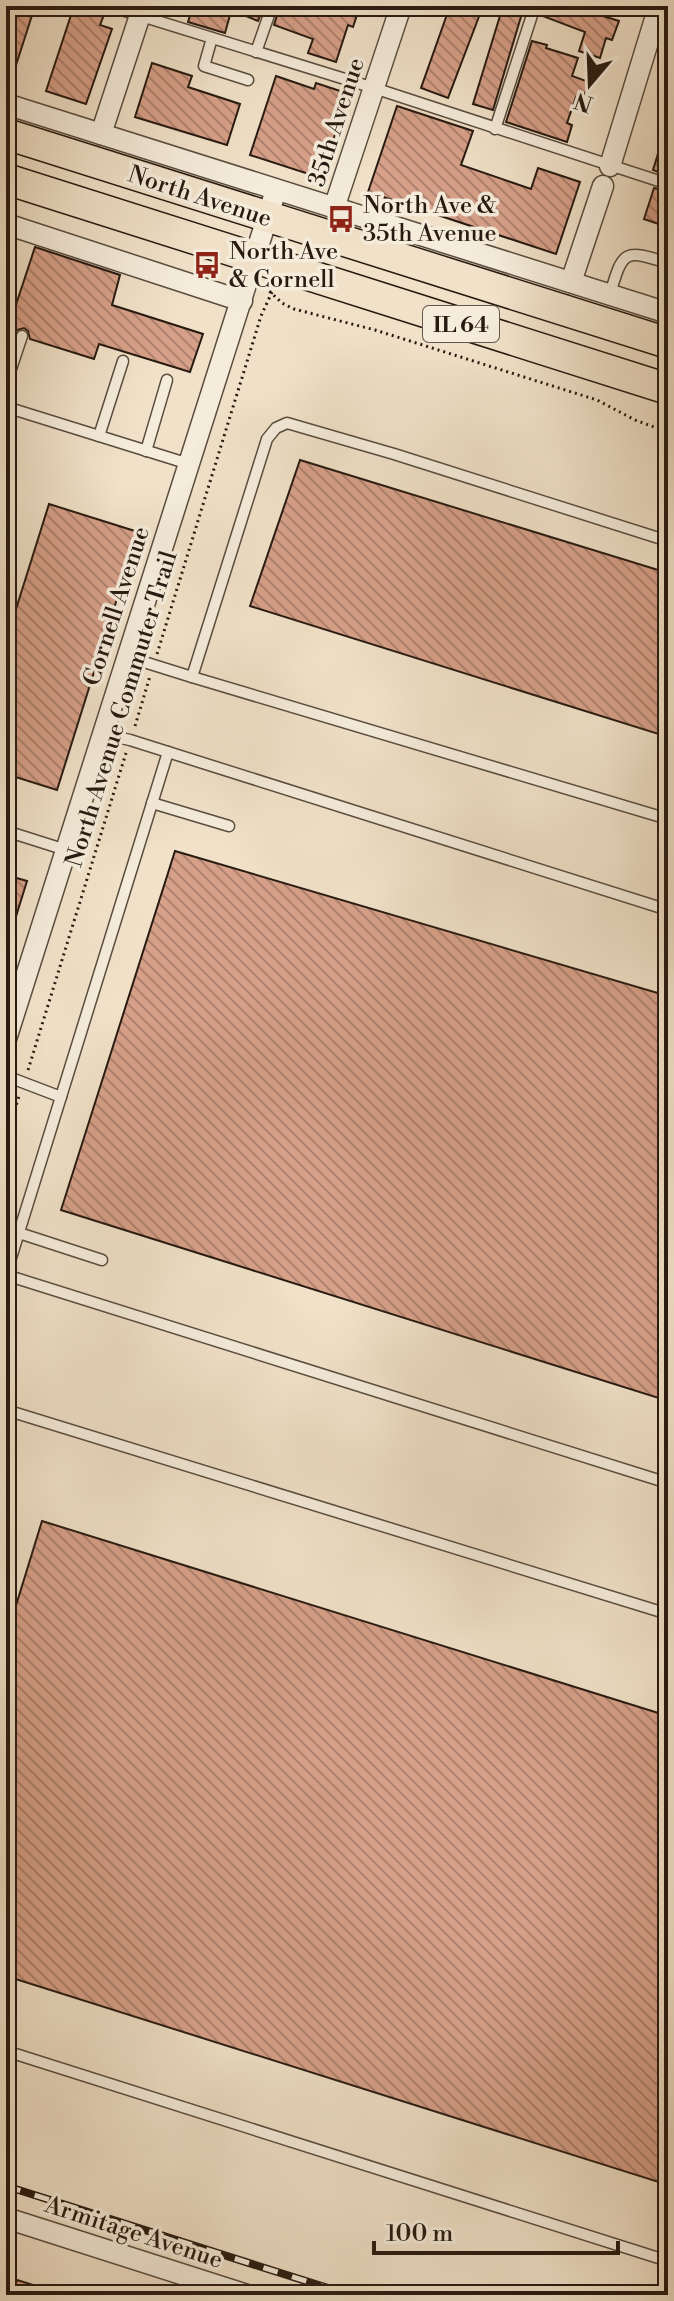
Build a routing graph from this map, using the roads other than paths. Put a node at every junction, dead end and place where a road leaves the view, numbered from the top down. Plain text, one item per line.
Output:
1 (109, 6) edge
2 (272, 6) edge
3 (401, 6) edge
4 (535, 6) edge
5 (659, 6) edge
6 (142, 11) edge
7 (212, 38) junction
8 (256, 52) junction
9 (248, 80) dead end
10 (374, 88) junction
11 (6, 104) edge
12 (495, 129) junction
13 (6, 134) edge
14 (101, 134) junction
15 (610, 166) junction
16 (6, 179) edge
17 (668, 184) edge
18 (603, 186) dead end
19 (272, 204) junction
20 (334, 208) junction
21 (6, 224) edge
22 (254, 258) junction
23 (668, 263) edge
24 (571, 282) junction
25 (610, 294) junction
26 (242, 301) junction
27 (668, 313) edge
28 (22, 336) dead end
29 (668, 343) edge
30 (123, 361) dead end
31 (167, 380) dead end
32 (6, 384) edge
33 (668, 389) edge
34 (6, 407) edge
35 (99, 436) junction
36 (146, 451) junction
37 (189, 464) junction
38 (668, 541) edge
39 (128, 657) junction
40 (192, 677) junction
41 (103, 734) junction
42 (168, 752) junction
43 (152, 803) junction
44 (668, 819) edge
45 (229, 826) dead end
46 (6, 831) edge
47 (66, 850) junction
48 (668, 910) edge
49 (6, 1039) edge
50 (6, 1076) edge
51 (61, 1097) junction
52 (19, 1233) junction
53 (102, 1260) dead end
54 (6, 1275) edge
55 (6, 1410) edge
56 (668, 1483) edge
57 (668, 1614) edge
58 (6, 2051) edge
59 (6, 2218) edge
60 (668, 2261) edge
61 (203, 2288) edge
62 (247, 2295) edge

1 - 6 lane
2 - 8 lane
3 - 10 street, 35th Avenue
4 - 12 lane
5 - 15 street
6 - 7 lane
6 - 14 street
7 - 8 lane
7 - 9 lane
8 - 10 lane
10 - 12 lane
10 - 20 street, 35th Avenue
11 - 14 street, North Avenue
12 - 15 lane
13 - 19 main road, North Avenue / IL 64
14 - 19 street, North Avenue
15 - 17 lane
16 - 22 main road, North Avenue / IL 64
18 - 24 street
19 - 20 street, North Avenue
19 - 22 street, Cornell Avenue
19 - 29 main road, North Avenue / IL 64
20 - 24 street, North Avenue
21 - 26 street
22 - 26 street, Cornell Avenue
22 - 33 main road, North Avenue / IL 64
23 - 25 lane
24 - 25 street, North Avenue
25 - 27 street, North Avenue
26 - 37 street, Cornell Avenue
28 - 32 lane
30 - 35 lane
31 - 36 lane
34 - 35 lane
35 - 36 lane
36 - 37 lane
37 - 39 street, Cornell Avenue
38 - 40 lane
39 - 40 lane
39 - 41 street, Cornell Avenue
40 - 44 lane
41 - 42 lane
41 - 47 street, Cornell Avenue
42 - 43 lane
42 - 48 lane
43 - 45 lane
43 - 51 lane
46 - 47 lane
47 - 49 street, Cornell Avenue
50 - 51 lane
51 - 52 lane
52 - 53 lane
52 - 54 lane
54 - 56 lane
55 - 57 lane
58 - 60 lane
59 - 61 street, Armitage Avenue
61 - 62 street, Armitage Avenue

